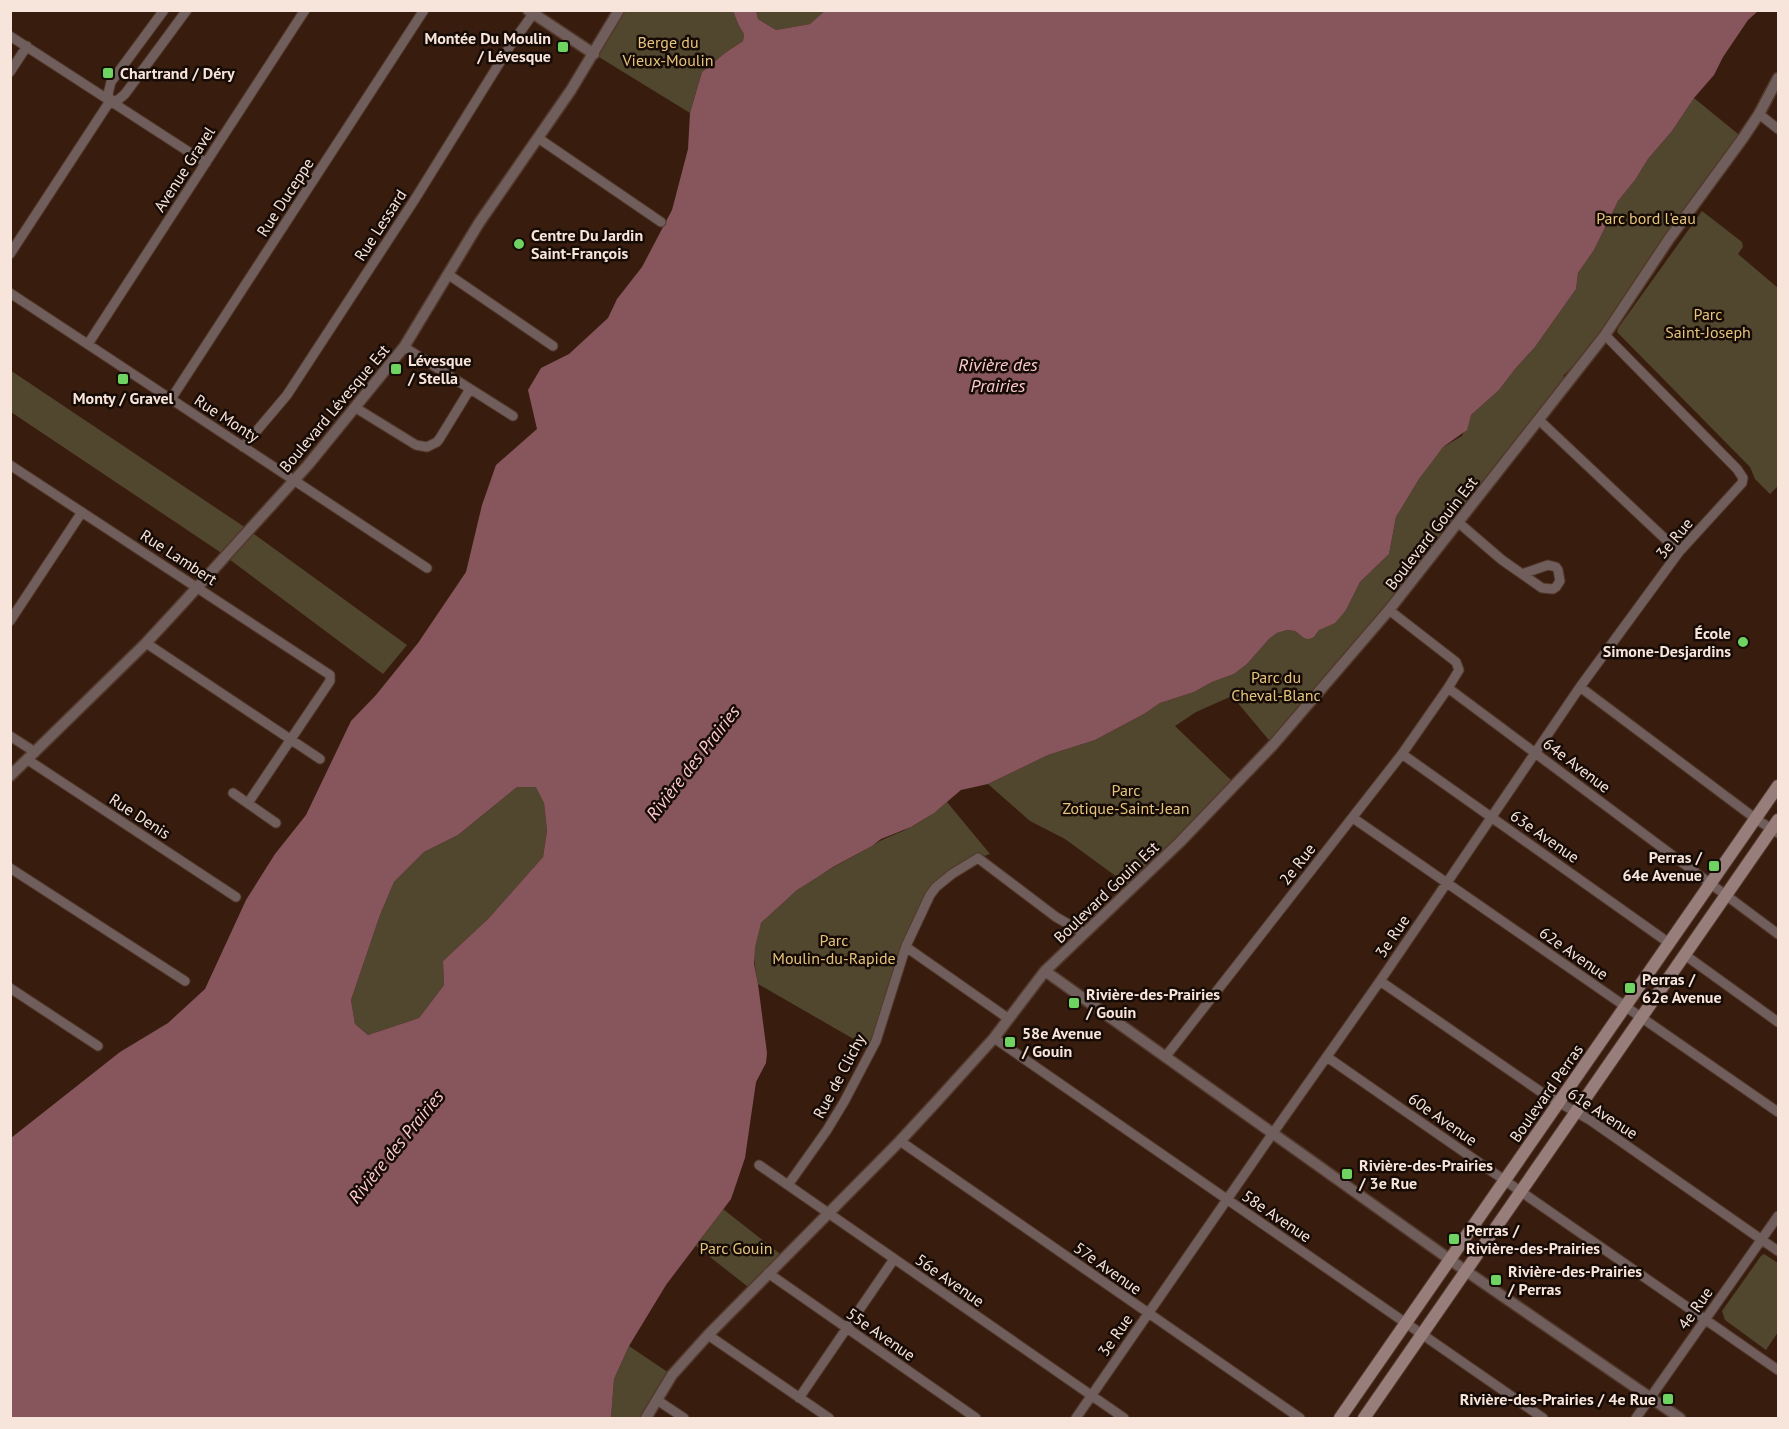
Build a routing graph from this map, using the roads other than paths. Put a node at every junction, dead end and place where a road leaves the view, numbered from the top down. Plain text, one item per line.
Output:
1 (164, 10) edge
2 (187, 10) edge
3 (304, 10) edge
4 (424, 10) edge
5 (619, 10) edge
6 (531, 12) edge
7 (158, 19) junction
8 (173, 30) junction
9 (10, 36) edge
10 (27, 46) junction
11 (594, 54) junction
12 (10, 72) edge
13 (1779, 78) edge
14 (110, 101) junction
15 (1759, 114) junction
16 (1779, 129) edge
17 (538, 138) junction
18 (206, 164) junction
19 (661, 222) dead end
20 (10, 254) edge
21 (449, 275) junction
22 (10, 293) edge
23 (1605, 335) junction
24 (88, 344) junction
25 (553, 346) dead end
26 (404, 347) junction
27 (470, 389) junction
28 (171, 399) junction
29 (356, 408) junction
30 (513, 416) dead end
31 (1539, 420) junction
32 (243, 447) junction
33 (10, 465) edge
34 (293, 480) junction
35 (82, 512) junction
36 (1459, 523) junction
37 (1679, 552) junction
38 (427, 568) dead end
39 (1522, 574) dead end
40 (197, 587) junction
41 (1389, 610) junction
42 (10, 621) edge
43 (146, 643) junction
44 (1580, 687) junction
45 (1448, 688) junction
46 (10, 736) edge
47 (291, 739) junction
48 (1535, 752) junction
49 (1402, 754) junction
50 (31, 756) junction
51 (320, 759) dead end
52 (10, 776) edge
53 (1779, 786) edge
54 (233, 793) dead end
55 (248, 803) junction
56 (1492, 816) junction
57 (1353, 818) junction
58 (1756, 819) junction
59 (276, 823) dead end
60 (1776, 828) edge
61 (10, 868) edge
62 (1446, 883) junction
63 (1711, 883) junction
64 (1727, 894) junction
65 (237, 897) dead end
66 (1084, 933) junction
67 (1779, 934) edge
68 (1669, 943) junction
69 (906, 947) junction
70 (1685, 955) junction
71 (1045, 971) junction
72 (185, 981) dead end
73 (1380, 981) junction
74 (10, 988) edge
75 (1626, 1006) junction
76 (1641, 1017) junction
77 (1009, 1019) junction
78 (1779, 1022) edge
79 (994, 1038) junction
80 (98, 1046) dead end
81 (1166, 1056) junction
82 (1327, 1057) junction
83 (1559, 1102) junction
84 (1576, 1112) junction
85 (1779, 1112) edge
86 (1273, 1133) junction
87 (900, 1141) junction
88 (759, 1165) dead end
89 (1505, 1180) junction
90 (788, 1185) junction
91 (1521, 1191) junction
92 (1227, 1200) junction
93 (827, 1212) junction
94 (1779, 1216) edge
95 (1763, 1240) junction
96 (1779, 1251) edge
97 (894, 1259) junction
98 (1450, 1259) junction
99 (1466, 1271) junction
100 (768, 1274) junction
101 (1148, 1314) junction
102 (1705, 1319) junction
103 (1406, 1324) junction
104 (846, 1328) junction
105 (708, 1335) junction
106 (1422, 1335) junction
107 (1779, 1370) edge
108 (1091, 1396) junction
109 (799, 1398) junction
110 (1650, 1398) junction
111 (657, 1400) junction
112 (646, 1419) edge
113 (684, 1419) edge
114 (829, 1419) edge
115 (976, 1419) edge
116 (1076, 1419) edge
117 (1124, 1419) edge
118 (1300, 1419) edge
119 (1340, 1419) edge
120 (1364, 1419) edge
121 (1543, 1419) edge
122 (1636, 1419) edge
123 (1680, 1419) edge

1 - 7 street
2 - 8 street
3 - 18 street, Avenue Gravel
4 - 28 street, Rue Duceppe
5 - 11 street, Boulevard Lévesque Est
6 - 11 street
6 - 32 street, Rue Lessard
7 - 8 street
7 - 14 street
8 - 14 street
9 - 10 street
10 - 12 street
10 - 14 street
11 - 17 street, Boulevard Lévesque Est
13 - 15 street, Boulevard Gouin Est
14 - 18 street
14 - 20 street
15 - 16 street
15 - 23 street, Boulevard Gouin Est
17 - 19 street
17 - 21 street, Boulevard Lévesque Est
18 - 24 street, Avenue Gravel
21 - 25 street
21 - 26 street, Boulevard Lévesque Est
22 - 24 street, Rue Monty
23 - 31 street, Boulevard Gouin Est
23 - 37 street, 3e Rue
24 - 28 street, Rue Monty
26 - 27 street
26 - 29 street, Boulevard Lévesque Est
27 - 29 street
27 - 30 street
28 - 32 street, Rue Monty
29 - 34 street, Boulevard Lévesque Est
31 - 36 street, Boulevard Gouin Est
31 - 37 street
32 - 34 street, Rue Monty
33 - 35 street, Rue Lambert
34 - 38 street, Rue Monty
34 - 40 street, Boulevard Lévesque Est
35 - 40 street, Rue Lambert
35 - 42 street
36 - 39 street
36 - 41 street, Boulevard Gouin Est
37 - 44 street, 3e Rue
40 - 43 street, Boulevard Lévesque Est
40 - 47 street, Rue Lambert
41 - 45 street
41 - 66 street, Boulevard Gouin Est
43 - 47 street
43 - 50 street, Boulevard Lévesque Est
44 - 48 street, 3e Rue
44 - 58 street
45 - 48 street, 64e Avenue
45 - 49 street, 2e Rue
46 - 50 street, Rue Denis
47 - 51 street
47 - 55 street
48 - 56 street, 3e Rue
48 - 63 street, 64e Avenue
49 - 56 street, 63e Avenue
49 - 57 street, 2e Rue
50 - 52 street, Boulevard Lévesque Est
50 - 65 street, Rue Denis
53 - 58 main road, Boulevard Perras
54 - 55 street
55 - 59 street
56 - 62 street, 3e Rue
56 - 68 street, 63e Avenue
57 - 62 street, 62e Avenue
57 - 81 street, 2e Rue
58 - 60 street
58 - 63 main road, Boulevard Perras
60 - 64 main road
61 - 72 street
62 - 73 street, 3e Rue
62 - 75 street, 62e Avenue
63 - 64 street, 64e Avenue
63 - 68 main road, Boulevard Perras
64 - 67 street, 64e Avenue
64 - 70 main road
66 - 69 street, Rue de Clichy
66 - 71 street, Boulevard Gouin Est
68 - 75 main road, Boulevard Perras
69 - 77 street
69 - 90 street, Rue de Clichy
70 - 76 main road
70 - 78 street
71 - 77 street, Boulevard Gouin Est
71 - 81 street
73 - 82 street, 3e Rue
73 - 83 street, 61e Avenue
74 - 80 street
75 - 76 street, 62e Avenue
75 - 83 main road, Boulevard Perras
76 - 84 main road
76 - 85 street, 62e Avenue
77 - 79 street, Boulevard Gouin Est
79 - 87 street, Boulevard Gouin Est
79 - 92 street, 58e Avenue
81 - 86 street
82 - 86 street, 3e Rue
82 - 89 street, 60e Avenue
83 - 84 street, 61e Avenue
83 - 89 main road, Boulevard Perras
84 - 91 main road
84 - 95 street, 61e Avenue
86 - 92 street, 3e Rue
86 - 98 street
87 - 93 street, Boulevard Gouin Est
87 - 101 street, 57e Avenue
88 - 90 street, 56e Avenue
89 - 91 street, 60e Avenue
89 - 98 main road, Boulevard Perras
90 - 93 street, 56e Avenue
91 - 99 main road
91 - 102 street, 60e Avenue
92 - 101 street, 3e Rue
92 - 103 street, 58e Avenue
93 - 97 street, 56e Avenue
93 - 100 street, Boulevard Gouin Est
94 - 95 street, 4e Rue
95 - 96 street, 61e Avenue
95 - 102 street, 4e Rue
97 - 104 street
97 - 108 street, 56e Avenue
98 - 99 street
98 - 103 main road, Boulevard Perras
99 - 106 main road
99 - 110 street
100 - 104 street, 55e Avenue
100 - 105 street, Boulevard Gouin Est
101 - 108 street, 3e Rue
101 - 118 street, 57e Avenue
102 - 107 street, 60e Avenue
102 - 110 street, 4e Rue
103 - 106 street, 58e Avenue
103 - 119 main road, Boulevard Perras
104 - 109 street
104 - 115 street, 55e Avenue
105 - 109 street
105 - 111 street, Boulevard Gouin Est
106 - 120 main road
106 - 121 street, 58e Avenue
108 - 116 street, 3e Rue
108 - 117 street, 56e Avenue
109 - 114 street
110 - 122 street, 4e Rue
110 - 123 street
111 - 112 street, Boulevard Gouin Est
111 - 113 street

